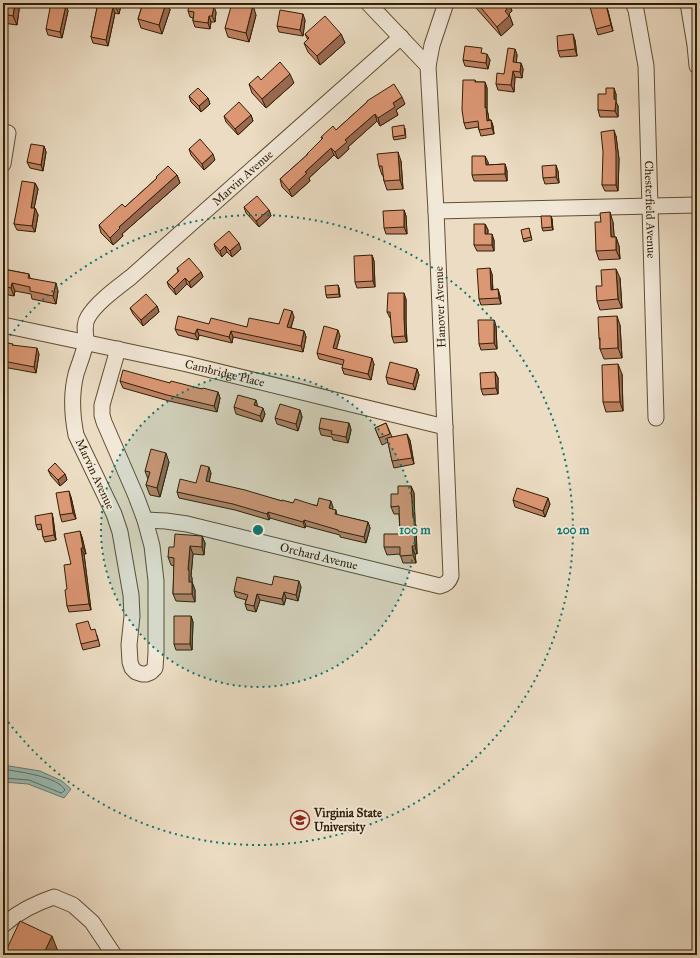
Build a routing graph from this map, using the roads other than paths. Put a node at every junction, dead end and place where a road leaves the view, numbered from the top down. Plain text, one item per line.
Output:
1 (368, 3) edge
2 (446, 3) edge
3 (634, 3) edge
4 (688, 3) edge
5 (401, 38) junction
6 (428, 66) junction
7 (697, 66) edge
8 (8, 133) dead end
9 (3, 164) edge
10 (697, 205) edge
11 (651, 206) junction
12 (436, 211) junction
13 (3, 325) edge
14 (86, 342) junction
15 (118, 349) junction
16 (656, 418) dead end
17 (445, 427) junction
18 (145, 520) junction
19 (445, 584) joint
20 (3, 924) edge
21 (114, 955) edge

1 - 5 street
2 - 6 street
3 - 11 street, Chesterfield Avenue
4 - 7 street
5 - 6 street
5 - 14 street, Marvin Avenue
6 - 12 street, Hanover Avenue
8 - 9 street
10 - 11 street
11 - 12 street
11 - 16 street, Chesterfield Avenue
12 - 17 street, Hanover Avenue
13 - 14 street, Cambridge Place
14 - 15 street, Cambridge Place
14 - 18 street, Marvin Avenue
15 - 17 street, Cambridge Place
15 - 18 street, Marvin Avenue
17 - 19 street, Hanover Avenue
18 - 19 street, Orchard Avenue
20 - 21 street

